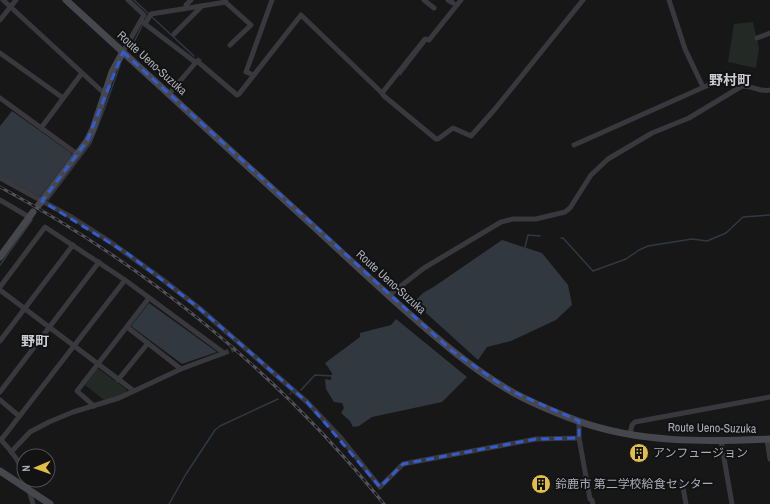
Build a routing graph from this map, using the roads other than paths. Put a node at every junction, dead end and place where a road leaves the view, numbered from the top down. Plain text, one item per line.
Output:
1 (3, 0) edge
2 (16, 0) edge
3 (66, 0) edge
4 (128, 0) edge
5 (191, 0) edge
6 (272, 0) edge
7 (424, 0) edge
8 (461, 0) edge
9 (583, 0) edge
10 (669, 0) edge
11 (225, 1) edge
12 (202, 6) junction
13 (10, 7) junction
14 (186, 8) junction
15 (434, 8) dead end
16 (0, 20) edge
17 (143, 22) junction
18 (770, 33) edge
19 (174, 34) dead end
20 (757, 38) dead end
21 (230, 45) dead end
22 (123, 52) junction
23 (0, 53) edge
24 (195, 62) junction
25 (82, 73) junction
26 (254, 75) junction
27 (742, 86) junction
28 (703, 87) junction
29 (770, 90) edge
30 (382, 93) junction
31 (105, 94) junction
32 (169, 94) junction
33 (0, 98) edge
34 (63, 98) junction
35 (42, 128) junction
36 (574, 144) dead end
37 (77, 154) junction
38 (0, 178) edge
39 (0, 200) edge
40 (40, 203) junction
41 (31, 215) joint
42 (73, 245) junction
43 (0, 257) edge
44 (99, 262) junction
45 (125, 280) junction
46 (0, 287) edge
47 (0, 290) edge
48 (388, 296) junction
49 (149, 298) junction
50 (25, 309) junction
51 (126, 327) junction
52 (49, 328) junction
53 (0, 342) edge
54 (148, 343) junction
55 (74, 346) junction
56 (98, 364) junction
57 (181, 369) junction
58 (118, 380) junction
59 (134, 391) junction
60 (0, 392) edge
61 (770, 397) edge
62 (0, 400) edge
63 (94, 406) junction
64 (19, 416) junction
65 (579, 421) junction
66 (630, 434) junction
67 (579, 438) junction
68 (0, 439) edge
69 (768, 439) edge
70 (721, 441) junction
71 (11, 452) junction
72 (16, 458) edge
73 (770, 459) edge
74 (0, 471) edge
75 (682, 482) dead end
76 (30, 490) junction
77 (33, 504) edge
78 (50, 504) edge
79 (593, 504) edge
80 (686, 504) edge
81 (732, 504) edge

1 - 13 street
2 - 13 street
3 - 22 main road, Route Ueno-Suzuka
4 - 17 street
5 - 14 street
6 - 26 street
7 - 15 street
8 - 30 street
9 - 30 street
10 - 28 street
11 - 12 street
11 - 21 street
12 - 14 street
12 - 19 street
13 - 16 street
13 - 25 street
14 - 17 street
17 - 22 street
17 - 24 street
18 - 20 street
22 - 31 main road
22 - 32 main road, Route Ueno-Suzuka
23 - 34 street
24 - 26 street
24 - 32 street
25 - 31 street
25 - 34 street
26 - 30 street
27 - 28 street
27 - 29 street
27 - 48 street
28 - 36 street
31 - 37 main road
32 - 48 main road, Route Ueno-Suzuka
33 - 35 street
34 - 35 street
35 - 37 street
37 - 40 main road
38 - 40 street
39 - 41 street
40 - 67 street
41 - 43 main road
42 - 44 street
42 - 46 street
42 - 50 street
44 - 45 street
44 - 52 street
45 - 49 street
45 - 55 street
47 - 50 street
48 - 65 main road, Route Ueno-Suzuka
49 - 51 street
49 - 57 street
50 - 52 street
50 - 53 street
51 - 54 street
51 - 56 street
52 - 55 street
52 - 60 street
54 - 57 street
54 - 58 street
55 - 56 street
55 - 64 street
56 - 58 street
56 - 63 street
57 - 59 street
58 - 59 street
59 - 63 street
61 - 66 street
62 - 64 street
63 - 71 street
64 - 68 street
65 - 66 main road, Route Ueno-Suzuka
65 - 67 street
66 - 70 main road, Route Ueno-Suzuka
67 - 79 street
68 - 71 street
69 - 70 main road, Route Ueno-Suzuka
69 - 73 street
70 - 81 street
71 - 72 street
74 - 76 main road
75 - 80 street
76 - 77 street
76 - 78 main road

